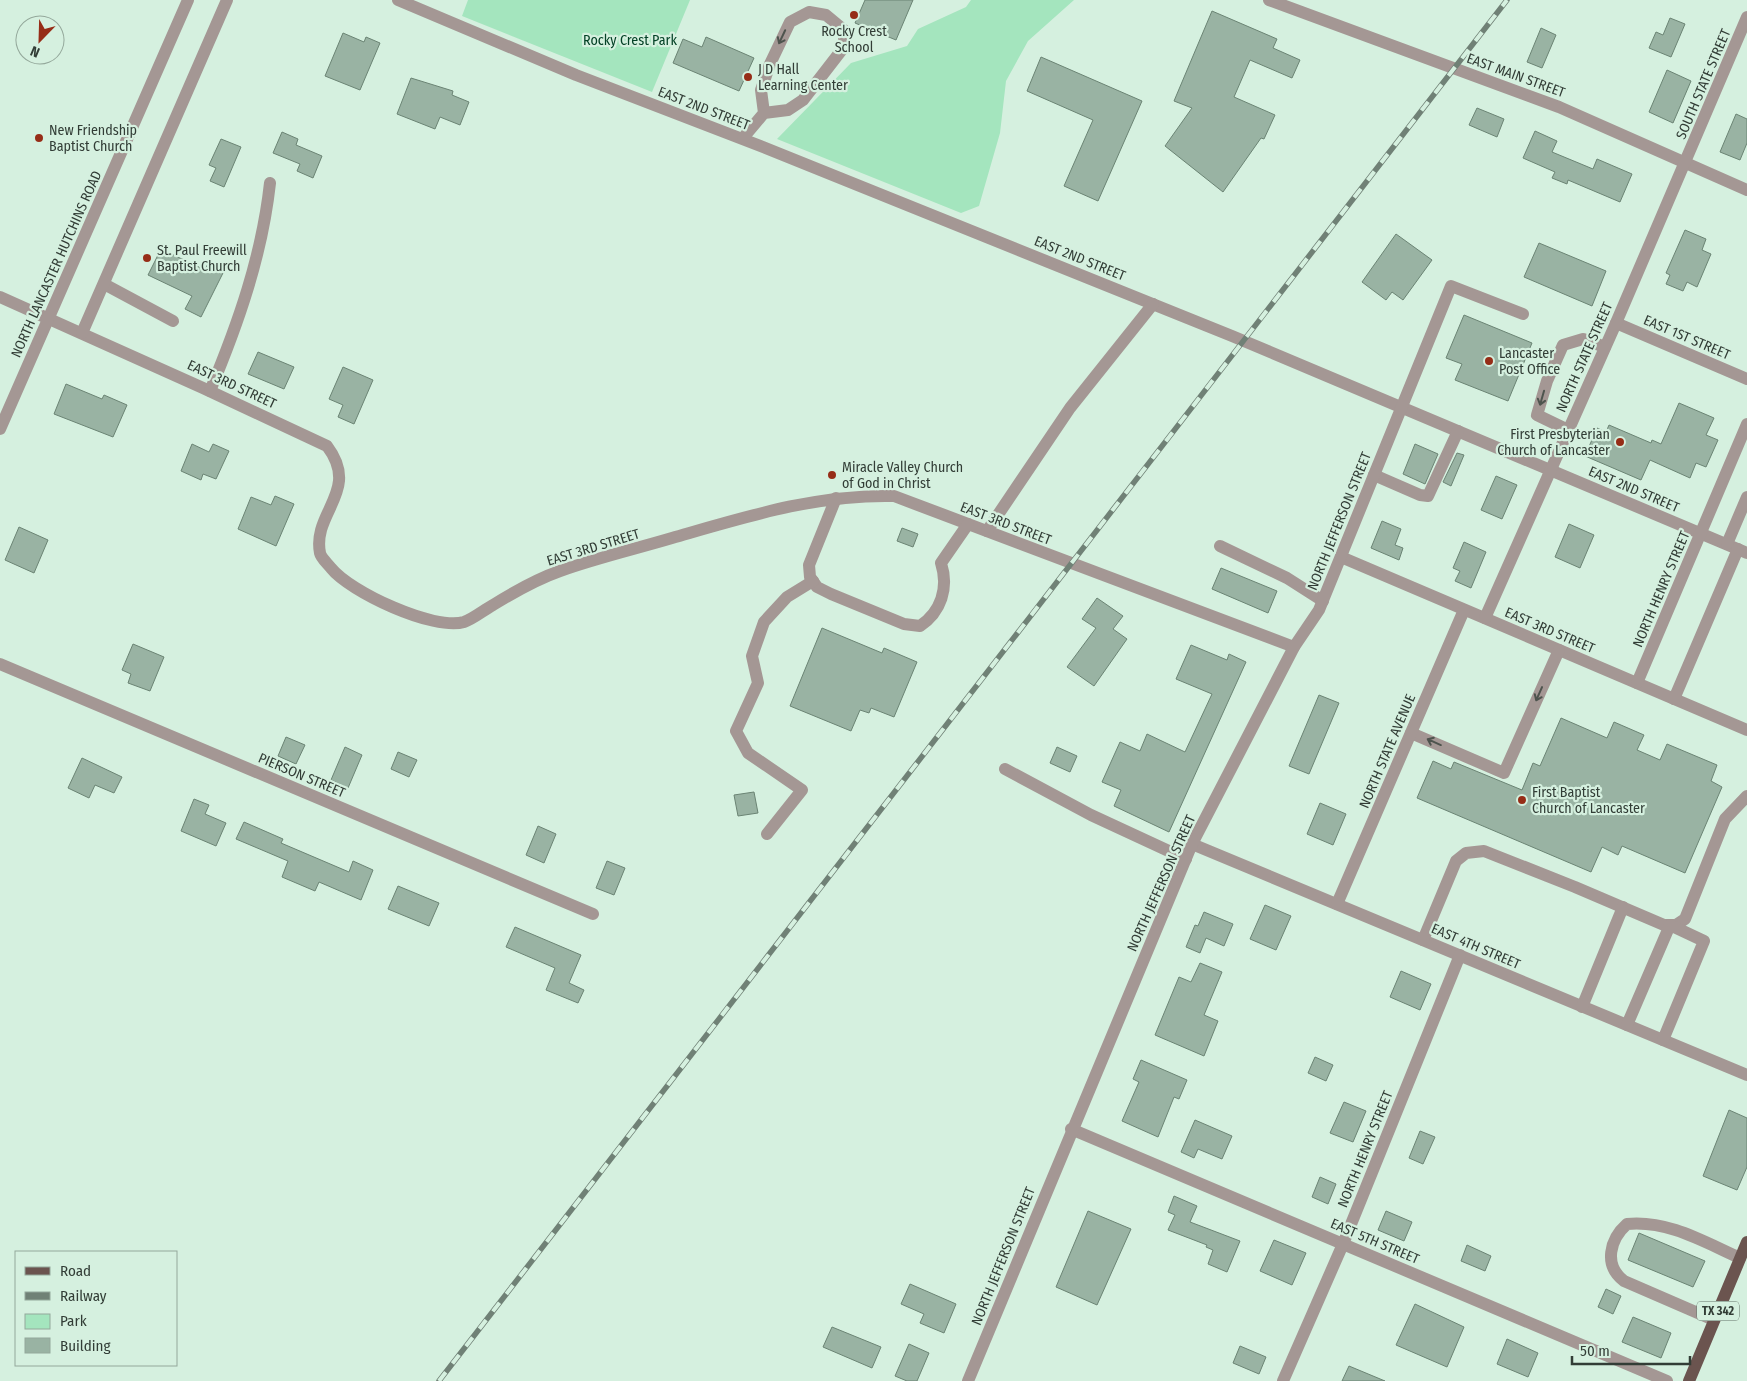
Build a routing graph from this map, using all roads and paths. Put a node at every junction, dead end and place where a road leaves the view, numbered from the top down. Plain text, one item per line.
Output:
1 (188, 0) edge
2 (227, 0) edge
3 (398, 0) edge
4 (1269, 0) edge
5 (1747, 17) edge
6 (764, 112) junction
7 (742, 138) junction
8 (1686, 162) junction
9 (270, 183) dead end
10 (1747, 190) edge
11 (104, 284) junction
12 (0, 296) edge
13 (1153, 304) junction
14 (1523, 314) dead end
15 (49, 318) junction
16 (172, 321) dead end
17 (1616, 322) junction
18 (82, 333) junction
19 (1605, 347) junction
20 (1747, 379) edge
21 (210, 391) junction
22 (1401, 407) junction
23 (1747, 424) edge
24 (0, 429) edge
25 (1568, 430) junction
26 (1458, 431) junction
27 (1550, 470) junction
28 (1374, 475) junction
29 (1747, 497) edge
30 (836, 498) junction
31 (968, 524) junction
32 (986, 531) junction
33 (1701, 533) junction
34 (1220, 546) dead end
35 (1737, 549) edge
36 (1341, 557) junction
37 (813, 581) junction
38 (1323, 601) junction
39 (1464, 610) junction
40 (1484, 618) junction
41 (1294, 647) junction
42 (1559, 650) junction
43 (0, 664) edge
44 (1637, 683) junction
45 (1674, 698) junction
46 (1747, 730) edge
47 (1411, 733) junction
48 (1005, 769) dead end
49 (1747, 796) edge
50 (767, 834) dead end
51 (1192, 844) junction
52 (1186, 859) junction
53 (1337, 904) junction
54 (1623, 907) junction
55 (593, 914) dead end
56 (1670, 925) junction
57 (1423, 940) junction
58 (1460, 955) junction
59 (1582, 1006) junction
60 (1627, 1025) junction
61 (1663, 1040) junction
62 (1747, 1075) edge
63 (1071, 1130) junction
64 (1747, 1242) edge
65 (1343, 1244) junction
66 (1740, 1258) junction
67 (1714, 1320) junction
68 (968, 1381) edge
69 (1282, 1381) edge
70 (1667, 1381) edge
71 (1689, 1381) edge

1 - 15 street, NORTH LANCASTER HUTCHINS ROAD
2 - 11 street
3 - 7 street, EAST 2ND STREET
4 - 8 street, EAST MAIN STREET
5 - 8 street, SOUTH STATE STREET
6 -> 6 street
6 - 7 street
7 - 13 street, EAST 2ND STREET
8 - 10 street, EAST MAIN STREET
8 - 17 street, NORTH STATE STREET
9 - 21 street
11 - 16 street
11 - 18 street
12 - 15 street, EAST 3RD STREET
13 - 22 street, EAST 2ND STREET
13 - 32 street
14 - 22 street, NORTH JEFFERSON STREET
15 - 18 street, EAST 3RD STREET
15 - 24 street, NORTH LANCASTER HUTCHINS ROAD
17 - 19 street, NORTH STATE STREET
17 - 20 street, EAST 1ST STREET
18 - 21 street, EAST 3RD STREET
19 - 25 street, NORTH STATE STREET
19 -> 25 street
21 - 30 street, EAST 3RD STREET
22 - 26 street, EAST 2ND STREET
22 - 28 street, NORTH JEFFERSON STREET
23 - 33 street, NORTH HENRY STREET
25 - 27 street, NORTH STATE STREET
26 - 27 street, EAST 2ND STREET
26 - 28 street
27 - 33 street, EAST 2ND STREET
27 - 40 street, NORTH STATE STREET
28 - 36 street, NORTH JEFFERSON STREET
29 - 35 street
30 - 31 street, EAST 3RD STREET
30 - 37 street
31 - 32 street, EAST 3RD STREET
31 - 37 street
32 - 41 street, EAST 3RD STREET
33 - 35 street, EAST 2ND STREET
33 - 44 street, NORTH HENRY STREET
34 - 38 street
35 - 45 street
36 - 38 street, NORTH JEFFERSON STREET
36 - 39 street, EAST 3RD STREET
37 - 50 street
38 - 41 street, NORTH JEFFERSON STREET
39 - 40 street, EAST 3RD STREET
39 - 47 street, NORTH STATE AVENUE
40 - 42 street, EAST 3RD STREET
41 - 51 street, NORTH JEFFERSON STREET
42 - 44 street, EAST 3RD STREET
42 -> 47 street
43 - 55 street, PIERSON STREET
44 - 45 street, EAST 3RD STREET
45 - 46 street, EAST 3RD STREET
47 - 53 street, NORTH STATE AVENUE
48 - 52 street
49 - 56 street
51 - 52 street, NORTH JEFFERSON STREET
51 - 53 street, EAST 4TH STREET
52 - 63 street, NORTH JEFFERSON STREET
53 - 57 street, EAST 4TH STREET
54 - 56 street
54 - 57 street
54 - 59 street
56 - 60 street
56 - 61 street
57 - 58 street, EAST 4TH STREET
58 - 59 street, EAST 4TH STREET
58 - 65 street, NORTH HENRY STREET
59 - 60 street, EAST 4TH STREET
60 - 61 street, EAST 4TH STREET
61 - 62 street, EAST 4TH STREET
63 - 65 street, EAST 5TH STREET
63 - 68 street, NORTH JEFFERSON STREET
64 - 66 main road, TX 342
65 - 69 street, NORTH HENRY STREET
65 - 70 street, EAST 5TH STREET
66 - 67 main road, TX 342
66 - 67 street
67 - 71 main road, TX 342

